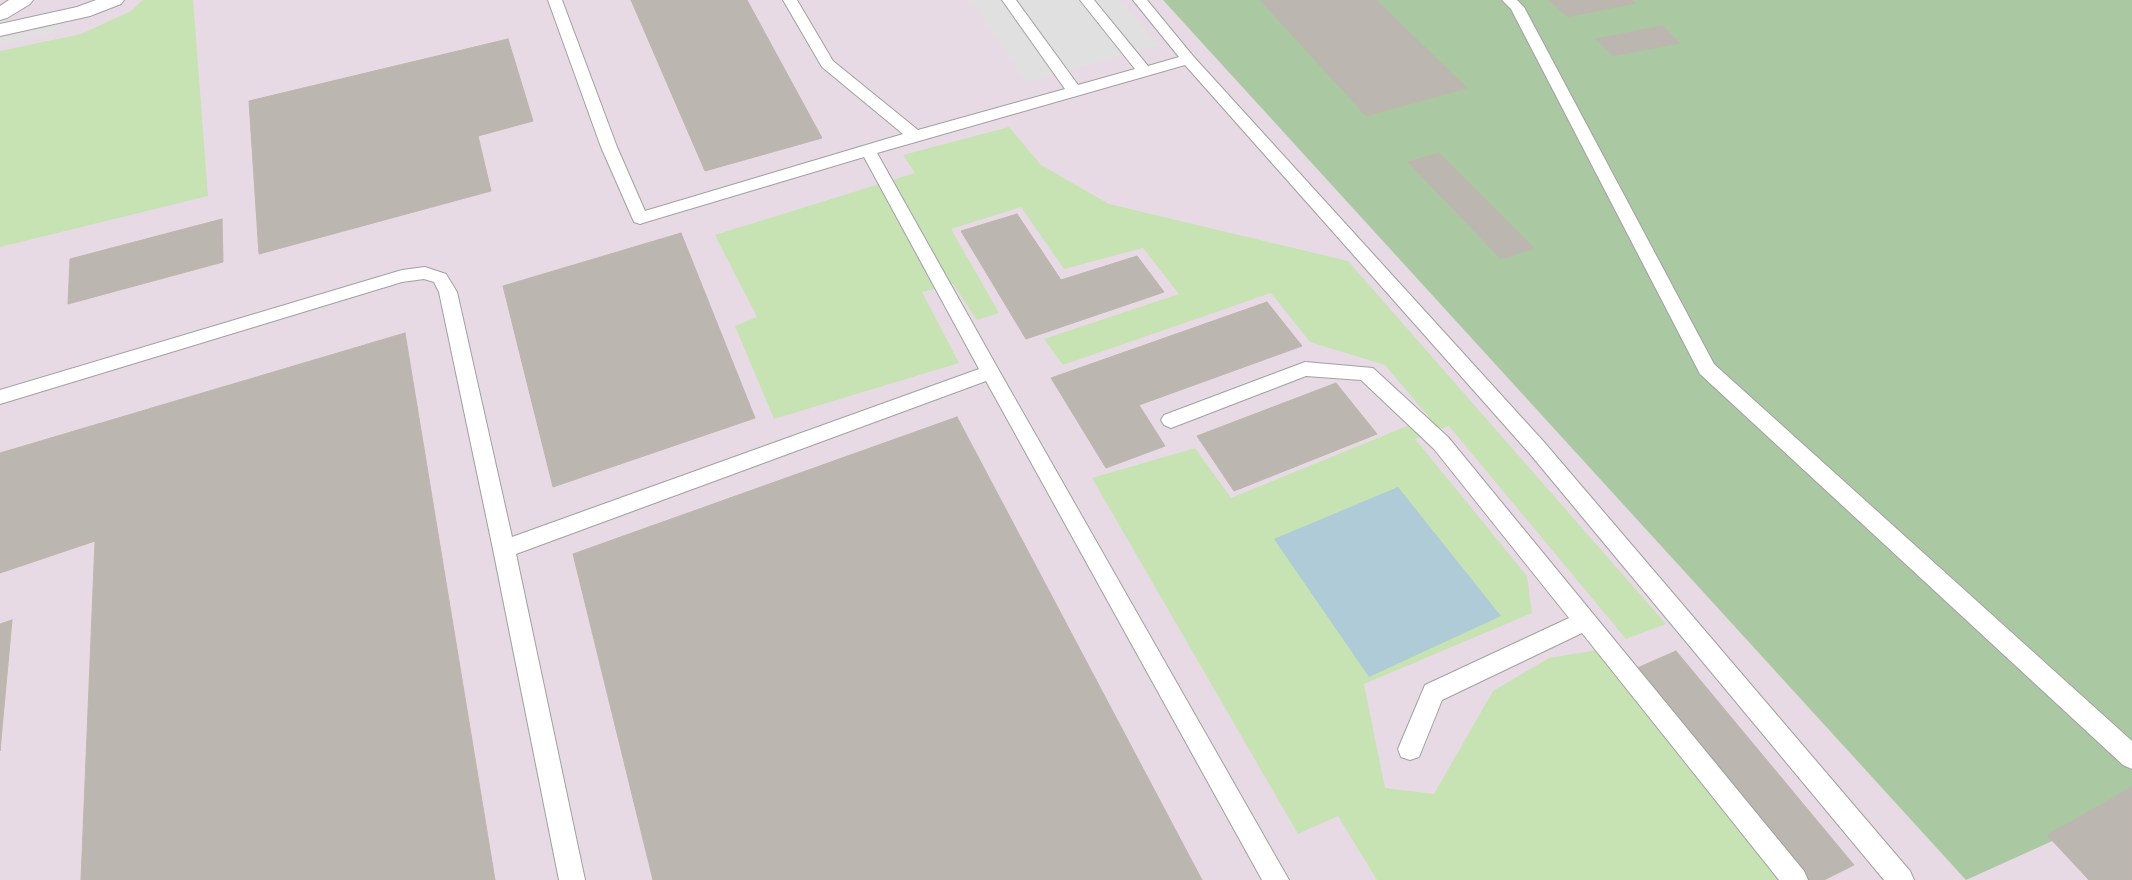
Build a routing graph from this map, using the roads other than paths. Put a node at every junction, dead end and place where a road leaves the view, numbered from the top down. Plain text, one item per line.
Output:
1 (23, 0) edge
2 (114, 0) edge
3 (555, 0) edge
4 (790, 0) edge
5 (1009, 0) edge
6 (1086, 0) edge
7 (1140, 0) edge
8 (1509, 0) edge
9 (0, 14) edge
10 (0, 30) edge
11 (1188, 59) junction
12 (1144, 71) junction
13 (1074, 91) junction
14 (915, 136) junction
15 (868, 150) junction
16 (990, 372) junction
17 (0, 397) edge
18 (1171, 420) dead end
19 (504, 549) junction
20 (1586, 621) junction
21 (1410, 749) dead end
22 (2132, 757) edge
23 (572, 880) edge
24 (1276, 880) edge
25 (1795, 880) edge
26 (1901, 880) edge

1 - 9 street
2 - 10 street
3 - 15 lane
4 - 14 lane
5 - 13 lane
6 - 12 lane
7 - 11 lane
8 - 22 lane
11 - 12 lane
11 - 26 lane
12 - 13 lane
13 - 14 lane
14 - 15 lane
15 - 16 lane
16 - 19 lane
16 - 24 lane
17 - 19 lane
18 - 20 lane
19 - 23 lane
20 - 21 lane
20 - 25 lane

